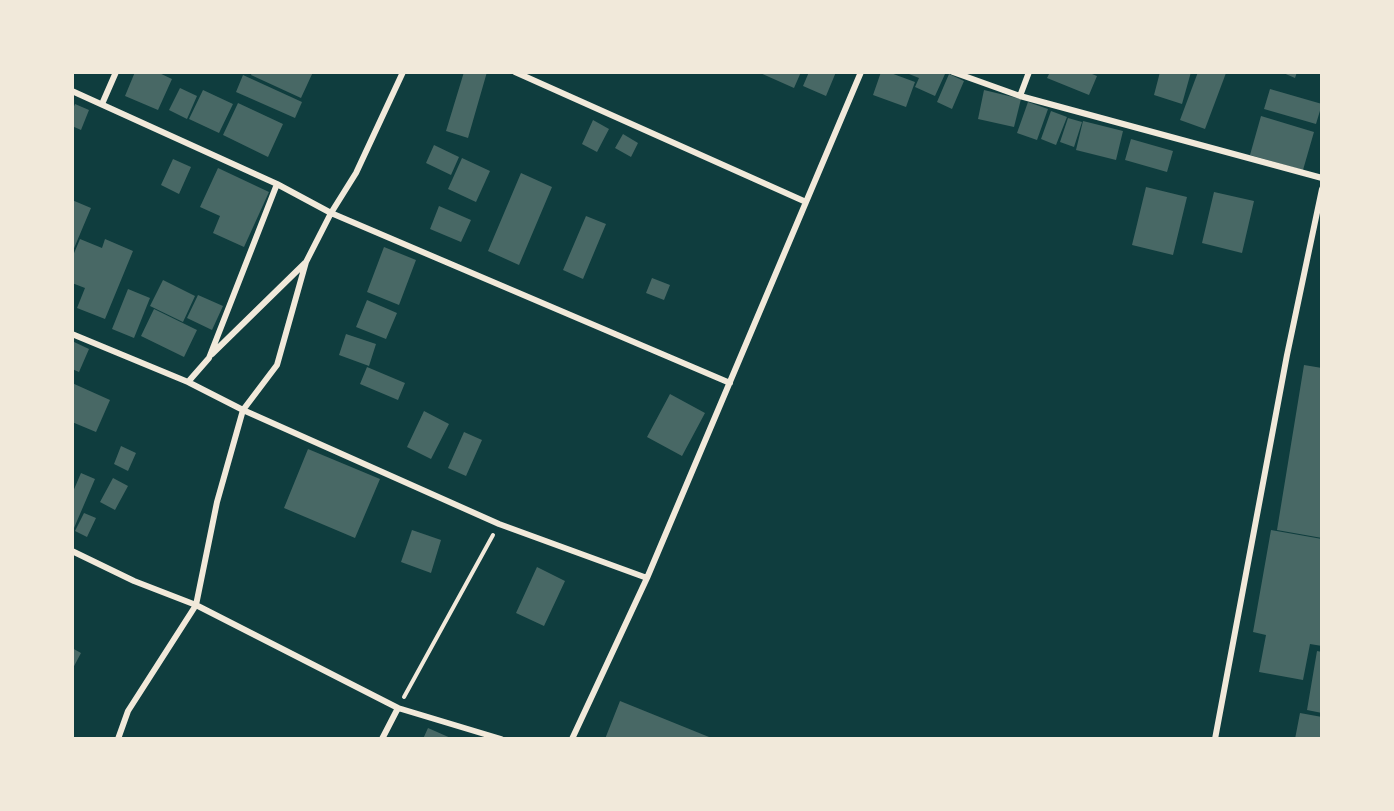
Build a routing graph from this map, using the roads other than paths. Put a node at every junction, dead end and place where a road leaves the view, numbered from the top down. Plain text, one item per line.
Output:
1 (116, 72) edge
2 (403, 72) edge
3 (515, 72) edge
4 (861, 72) edge
5 (953, 72) edge
6 (1029, 72) edge
7 (72, 91) edge
8 (1020, 96) junction
9 (102, 104) junction
10 (1322, 178) edge
11 (277, 184) junction
12 (1322, 189) edge
13 (806, 202) junction
14 (331, 213) junction
15 (306, 262) junction
16 (72, 334) edge
17 (209, 358) junction
18 (188, 382) junction
19 (730, 383) junction
20 (243, 410) junction
21 (72, 551) edge
22 (647, 578) junction
23 (196, 605) junction
24 (398, 708) junction
25 (118, 739) edge
26 (382, 739) edge
27 (501, 739) edge
28 (572, 739) edge
29 (1215, 739) edge

1 - 9 street
2 - 14 street
3 - 13 street
4 - 13 street
5 - 8 street
6 - 8 street
7 - 9 street
8 - 10 street
9 - 11 street
11 - 14 street
11 - 17 street
12 - 29 street
13 - 19 street
14 - 15 street
14 - 19 street
15 - 17 street
15 - 20 street
16 - 18 street
17 - 18 street
18 - 20 street
19 - 22 street
20 - 22 street
20 - 23 street
21 - 23 street
22 - 28 street
23 - 24 street
23 - 25 street
24 - 26 street
24 - 27 street

